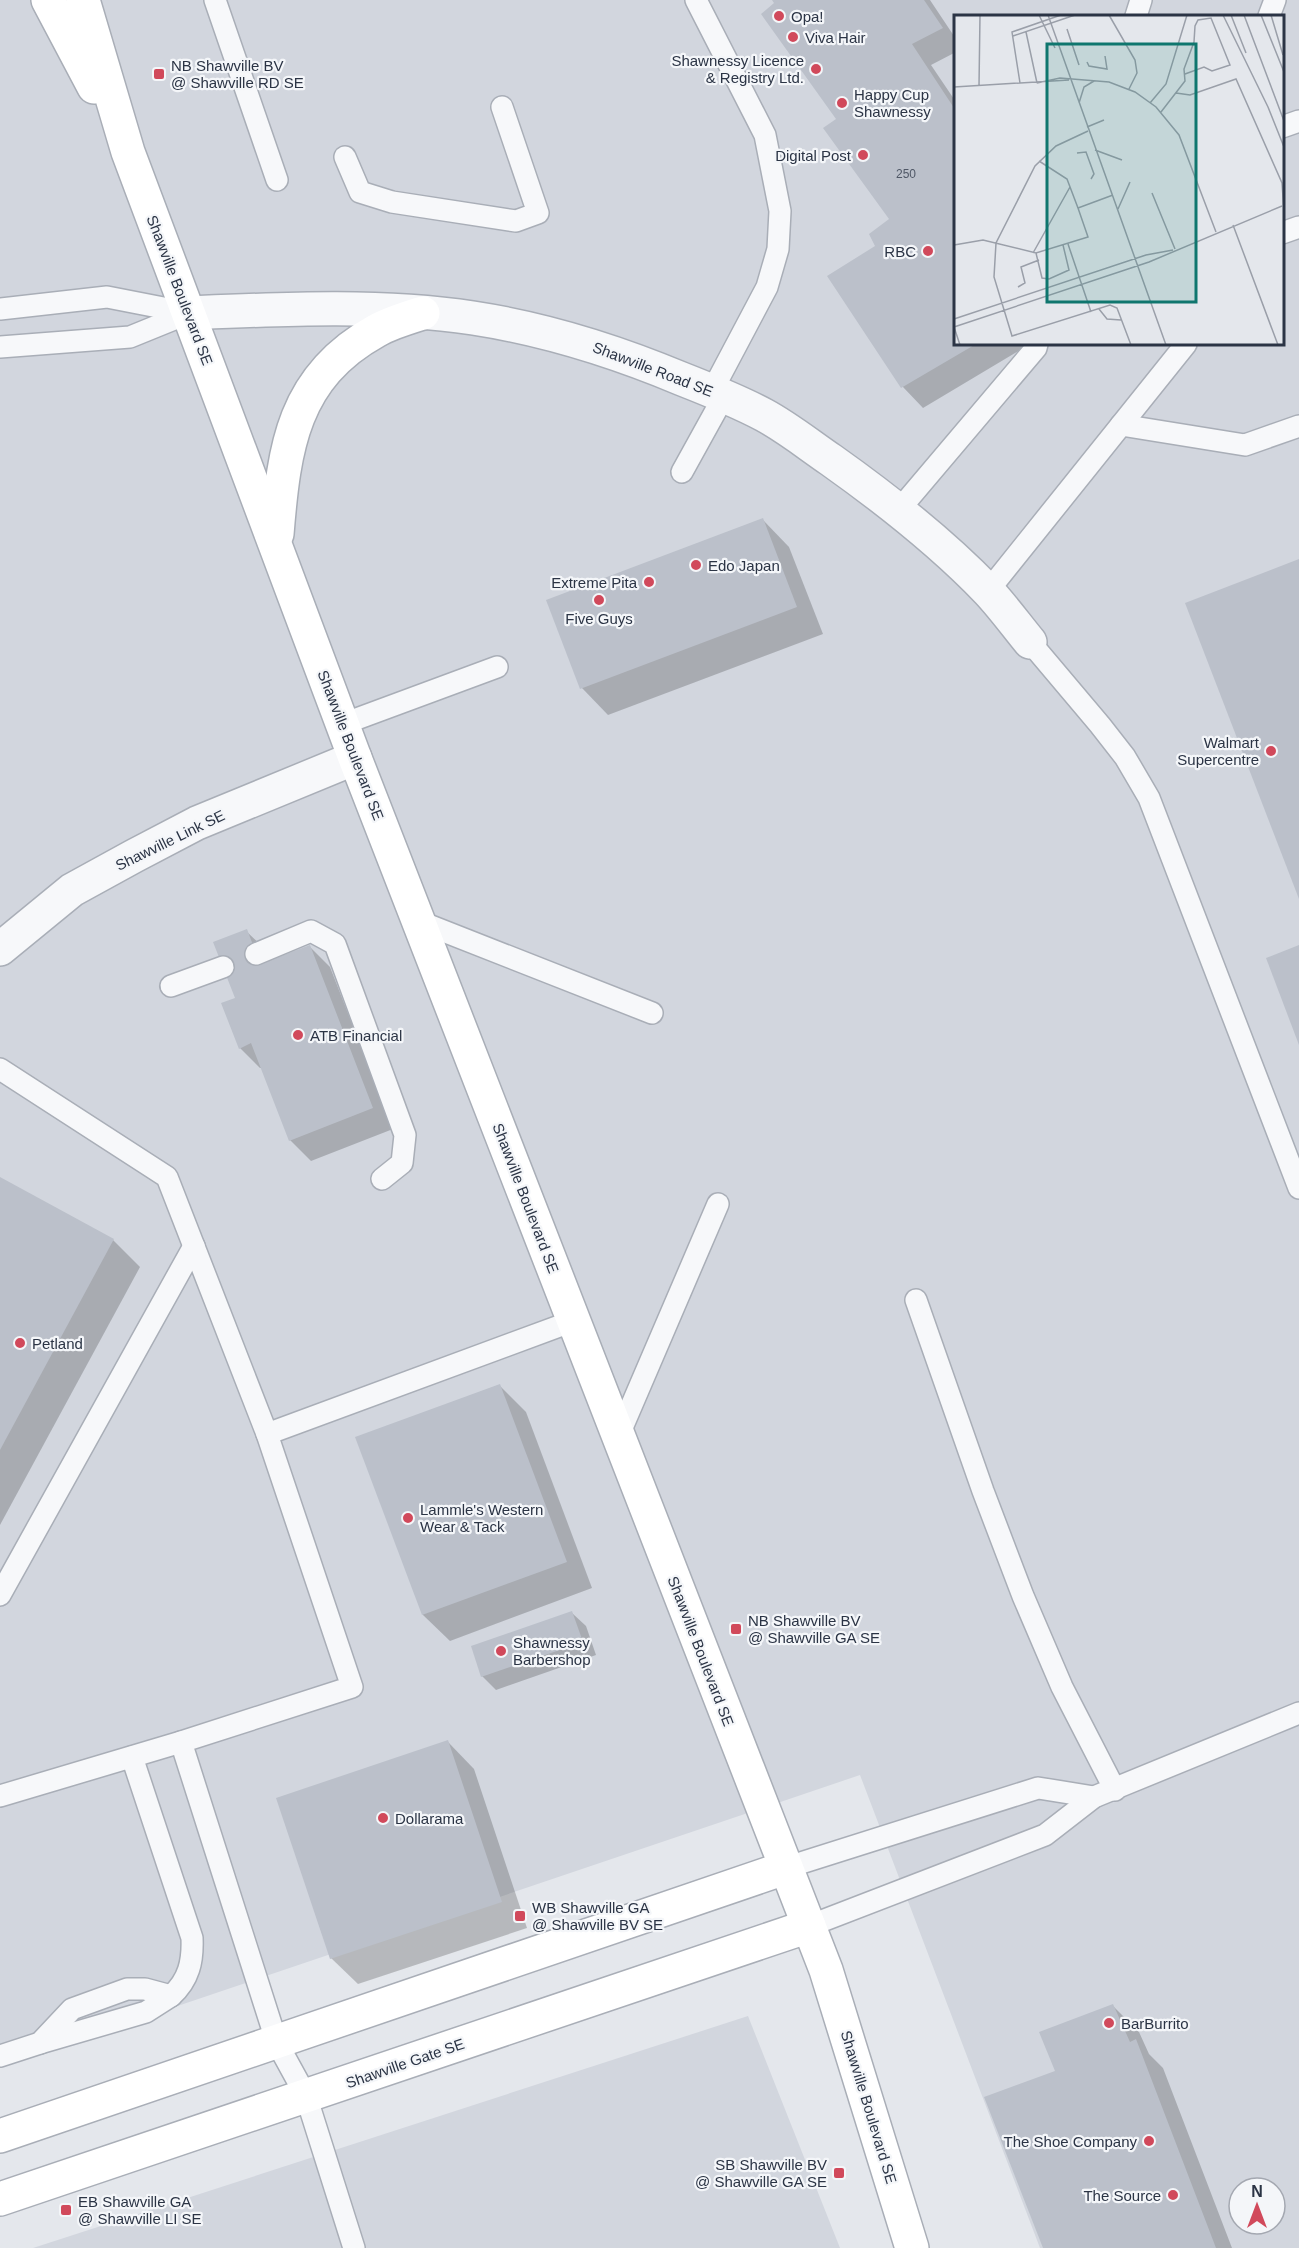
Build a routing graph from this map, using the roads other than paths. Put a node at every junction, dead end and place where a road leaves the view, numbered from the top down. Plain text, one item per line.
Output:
1 (48, 0) edge
2 (83, 0) edge
3 (215, 0) edge
4 (696, 0) edge
5 (1141, 0) edge
6 (1275, 0) edge
7 (1136, 15) edge
8 (1269, 15) edge
9 (502, 106) dead end
10 (1299, 121) edge
11 (1284, 126) edge
12 (128, 152) junction
13 (345, 157) dead end
14 (277, 180) dead end
15 (1299, 227) edge
16 (1284, 232) edge
17 (0, 309) edge
18 (189, 313) junction
19 (423, 313) junction
20 (1037, 345) edge
21 (1185, 345) edge
22 (0, 347) edge
23 (718, 393) junction
24 (1121, 426) junction
25 (1299, 426) edge
26 (682, 472) dead end
27 (898, 511) junction
28 (276, 545) junction
29 (988, 591) junction
30 (1030, 642) joint
31 (496, 667) dead end
32 (343, 724) junction
33 (355, 758) junction
34 (418, 921) junction
35 (0, 949) edge
36 (256, 954) dead end
37 (223, 967) dead end
38 (171, 986) dead end
39 (652, 1013) dead end
40 (0, 1070) edge
41 (382, 1179) dead end
42 (1299, 1188) edge
43 (718, 1204) dead end
44 (194, 1246) junction
45 (916, 1300) dead end
46 (573, 1321) junction
47 (267, 1434) junction
48 (618, 1437) junction
49 (0, 1595) edge
50 (1299, 1713) edge
51 (182, 1742) junction
52 (132, 1757) junction
53 (1115, 1790) junction
54 (0, 1796) edge
55 (1094, 1797) junction
56 (785, 1868) junction
57 (809, 1926) junction
58 (277, 2043) junction
59 (0, 2056) edge
60 (306, 2096) junction
61 (0, 2136) edge
62 (0, 2199) edge
63 (354, 2248) edge
64 (912, 2248) edge

1 - 12 street, Shawville Boulevard SE
2 - 12 street, Shawville Boulevard SE
3 - 14 lane
4 - 23 lane
5 - 7 lane
6 - 8 lane
9 - 13 lane
10 - 11 lane
12 - 18 street, Shawville Boulevard SE
15 - 16 lane
17 - 18 lane
18 - 19 street, Shawville Road SE
18 - 22 lane
18 - 28 street, Shawville Boulevard SE
19 - 23 street, Shawville Road SE
19 - 28 street
20 - 27 lane
21 - 24 lane
23 - 26 lane
23 - 27 street, Shawville Road SE
24 - 25 lane
24 - 29 lane
27 - 29 street, Shawville Road SE
28 - 32 street, Shawville Boulevard SE
29 - 30 street, Shawville Road SE
30 - 42 lane
31 - 32 lane
32 - 33 street, Shawville Boulevard SE
33 - 34 street, Shawville Boulevard SE
33 - 35 street, Shawville Link SE
34 - 39 lane
34 - 46 street, Shawville Boulevard SE
36 - 41 lane
37 - 38 lane
40 - 44 lane
43 - 48 lane
44 - 47 lane
44 - 49 lane
45 - 53 lane
46 - 47 lane
46 - 48 street, Shawville Boulevard SE
47 - 51 lane
48 - 56 street, Shawville Boulevard SE
50 - 53 lane
51 - 52 lane
51 - 58 lane
52 - 54 lane
52 - 59 lane
53 - 55 lane
55 - 56 lane
55 - 57 lane
56 - 57 street, Shawville Boulevard SE
56 - 58 street
57 - 60 street, Shawville Gate SE
57 - 64 street, Shawville Boulevard SE
58 - 60 lane
58 - 61 street
60 - 62 street, Shawville Gate SE
60 - 63 lane

